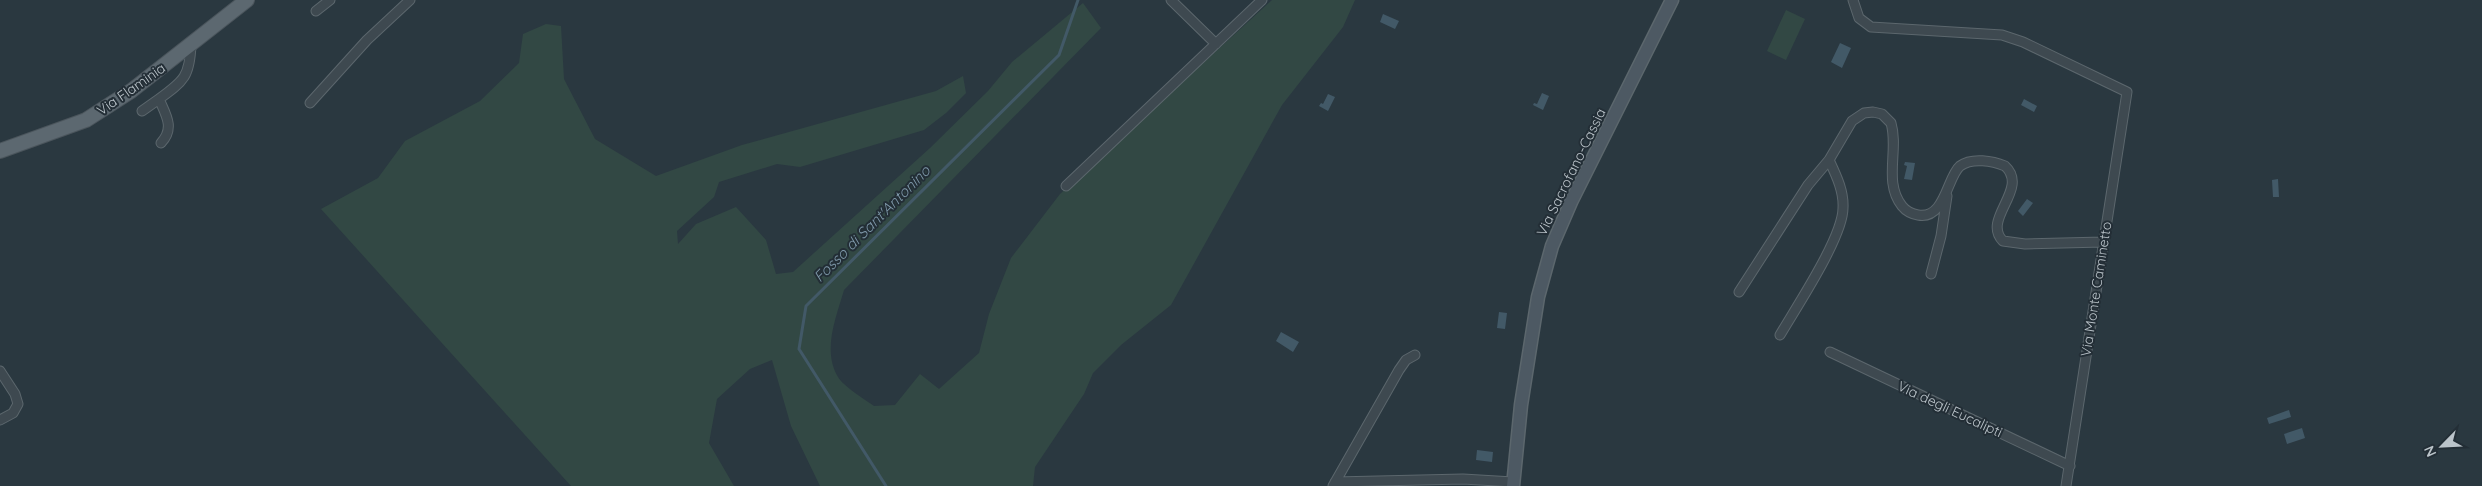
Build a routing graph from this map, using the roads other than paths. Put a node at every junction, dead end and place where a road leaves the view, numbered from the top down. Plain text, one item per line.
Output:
1 (247, 0) edge
2 (330, 0) edge
3 (410, 0) edge
4 (1171, 0) edge
5 (1262, 0) edge
6 (1672, 0) edge
7 (1853, 0) edge
8 (316, 11) dead end
9 (191, 44) junction
10 (1216, 44) junction
11 (159, 100) junction
12 (310, 103) dead end
13 (142, 111) dead end
14 (161, 143) dead end
15 (0, 151) edge
16 (1829, 160) junction
17 (1066, 186) dead end
18 (1947, 193) junction
19 (2103, 242) junction
20 (1931, 274) dead end
21 (1739, 292) dead end
22 (1780, 335) dead end
23 (1830, 352) dead end
24 (1416, 355) dead end
25 (0, 371) edge
26 (0, 420) edge
27 (2070, 466) junction
28 (1334, 484) edge
29 (1513, 484) edge
30 (2066, 486) edge

1 - 9 main road, Via Flaminia
2 - 8 street
3 - 12 street
4 - 10 street
5 - 10 street
6 - 29 street, Via Sacrofano-Cassia
7 - 19 street, Via Monte Caminetto
9 - 11 street
9 - 15 main road, Via Flaminia
10 - 17 street
11 - 13 street
11 - 14 street
16 - 18 street
16 - 21 street
16 - 22 street
18 - 19 street
18 - 20 street
19 - 27 street, Via Monte Caminetto
23 - 27 street, Via degli Eucalipti
24 - 28 street
25 - 26 street
27 - 30 street, Via Monte Caminetto
28 - 29 street

